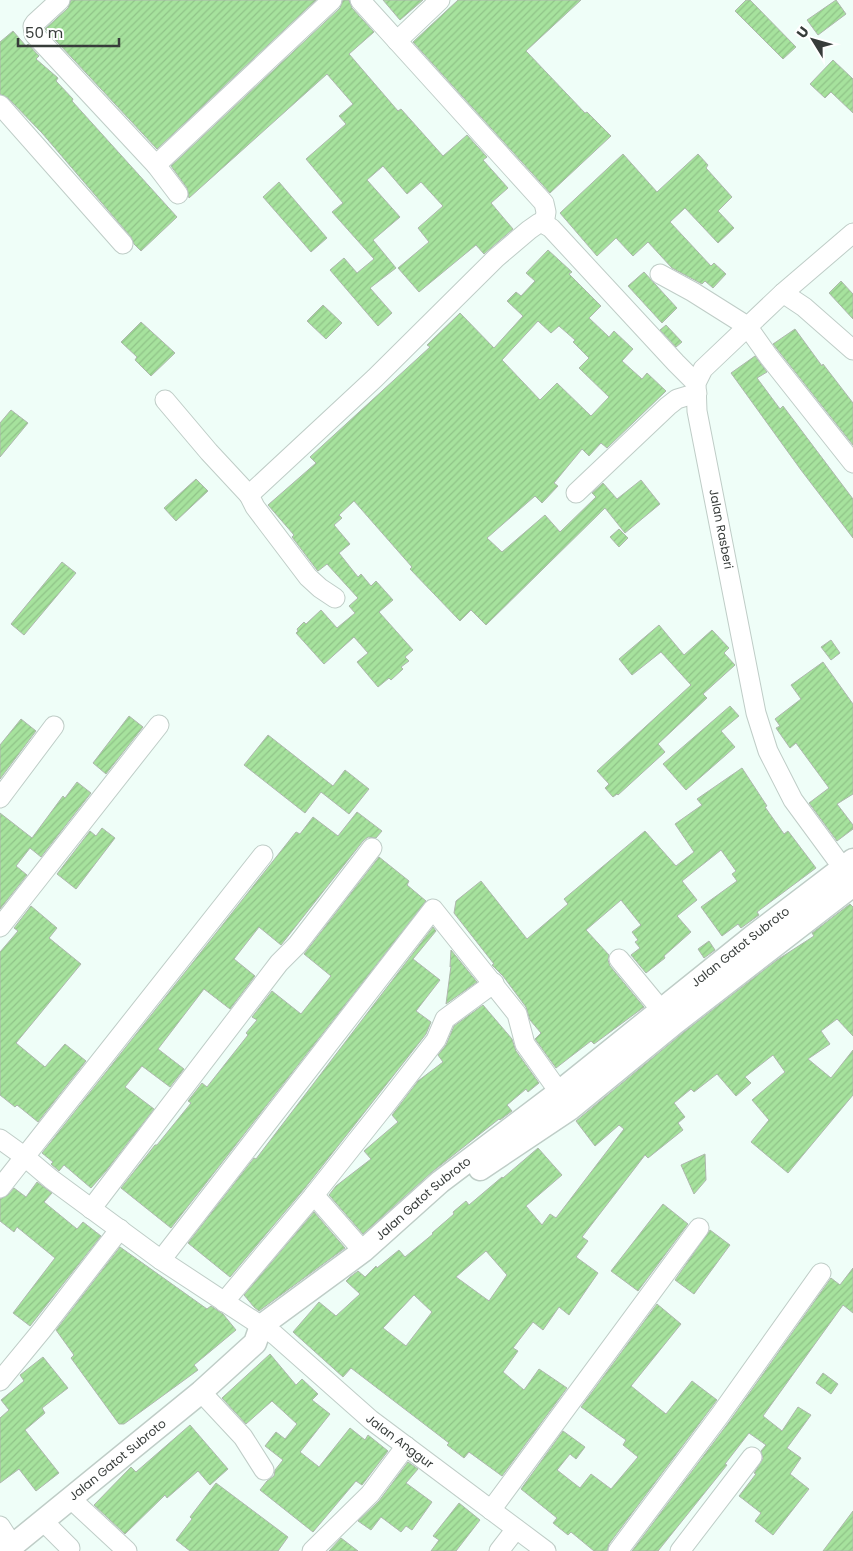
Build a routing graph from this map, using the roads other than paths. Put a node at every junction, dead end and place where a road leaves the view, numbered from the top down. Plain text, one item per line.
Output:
1 (60, 0) edge
2 (332, 0) edge
3 (360, 0) edge
4 (440, 0) edge
5 (397, 41) junction
6 (0, 105) edge
7 (156, 165) junction
8 (178, 194) dead end
9 (544, 224) junction
10 (852, 235) edge
11 (123, 244) dead end
12 (660, 274) dead end
13 (782, 292) junction
14 (747, 326) junction
15 (853, 350) edge
16 (696, 388) junction
17 (165, 400) dead end
18 (853, 463) edge
19 (576, 493) dead end
20 (249, 495) junction
21 (336, 598) dead end
22 (159, 725) dead end
23 (54, 726) dead end
24 (0, 798) edge
25 (372, 848) dead end
26 (263, 855) dead end
27 (850, 874) edge
28 (0, 927) edge
29 (619, 959) dead end
30 (494, 983) junction
31 (662, 1010) junction
32 (565, 1100) junction
33 (0, 1139) edge
34 (25, 1157) junction
35 (444, 1186) junction
36 (0, 1188) edge
37 (314, 1195) junction
38 (91, 1209) junction
39 (699, 1228) dead end
40 (120, 1229) junction
41 (363, 1251) junction
42 (161, 1260) junction
43 (822, 1273) dead end
44 (224, 1302) junction
45 (264, 1335) junction
46 (0, 1380) edge
47 (201, 1392) junction
48 (406, 1446) junction
49 (752, 1457) dead end
50 (264, 1470) dead end
51 (71, 1499) junction
52 (491, 1510) junction
53 (44, 1522) junction
54 (0, 1526) edge
55 (516, 1529) junction
56 (70, 1548) dead end
57 (5, 1549) edge
58 (127, 1551) edge
59 (312, 1551) edge
60 (499, 1551) edge
61 (546, 1551) edge
62 (618, 1551) edge
63 (680, 1551) edge

1 - 7 street
2 - 7 street
3 - 5 street
4 - 5 street
5 - 9 street
6 - 11 street
7 - 8 street
9 - 16 street
9 - 20 street
10 - 13 street
12 - 14 street
13 - 14 street
13 - 15 street
14 - 16 street
14 - 18 street
16 - 19 street
16 - 27 street, Jalan Rasberi
17 - 20 street
20 - 21 street
22 - 28 street
23 - 24 street
25 - 38 street
26 - 34 street
27 - 31 main road, Jalan Gatot Subroto
27 - 32 main road
29 - 31 street
30 - 32 street
30 - 37 street
30 - 42 street
31 - 32 main road, Jalan Gatot Subroto
32 - 35 main road, Jalan Gatot Subroto
33 - 34 street, Jalan Anggur
34 - 36 street
34 - 38 street, Jalan Anggur
35 - 41 main road, Jalan Gatot Subroto
35 - 45 main road
37 - 41 street
37 - 44 street
38 - 40 street, Jalan Anggur
39 - 52 street
40 - 42 street, Jalan Anggur
40 - 46 street
41 - 45 main road, Jalan Gatot Subroto
42 - 44 street, Jalan Anggur
43 - 62 street
44 - 45 street, Jalan Anggur
45 - 47 main road, Jalan Gatot Subroto
45 - 48 street, Jalan Anggur
47 - 50 street
47 - 51 main road, Jalan Gatot Subroto
48 - 52 street, Jalan Anggur
48 - 59 street
49 - 63 street
51 - 53 main road, Jalan Gatot Subroto
51 - 58 street
52 - 55 street, Jalan Anggur
53 - 56 street
53 - 57 main road, Jalan Gatot Subroto
54 - 57 street
55 - 60 street
55 - 61 street, Jalan Anggur

